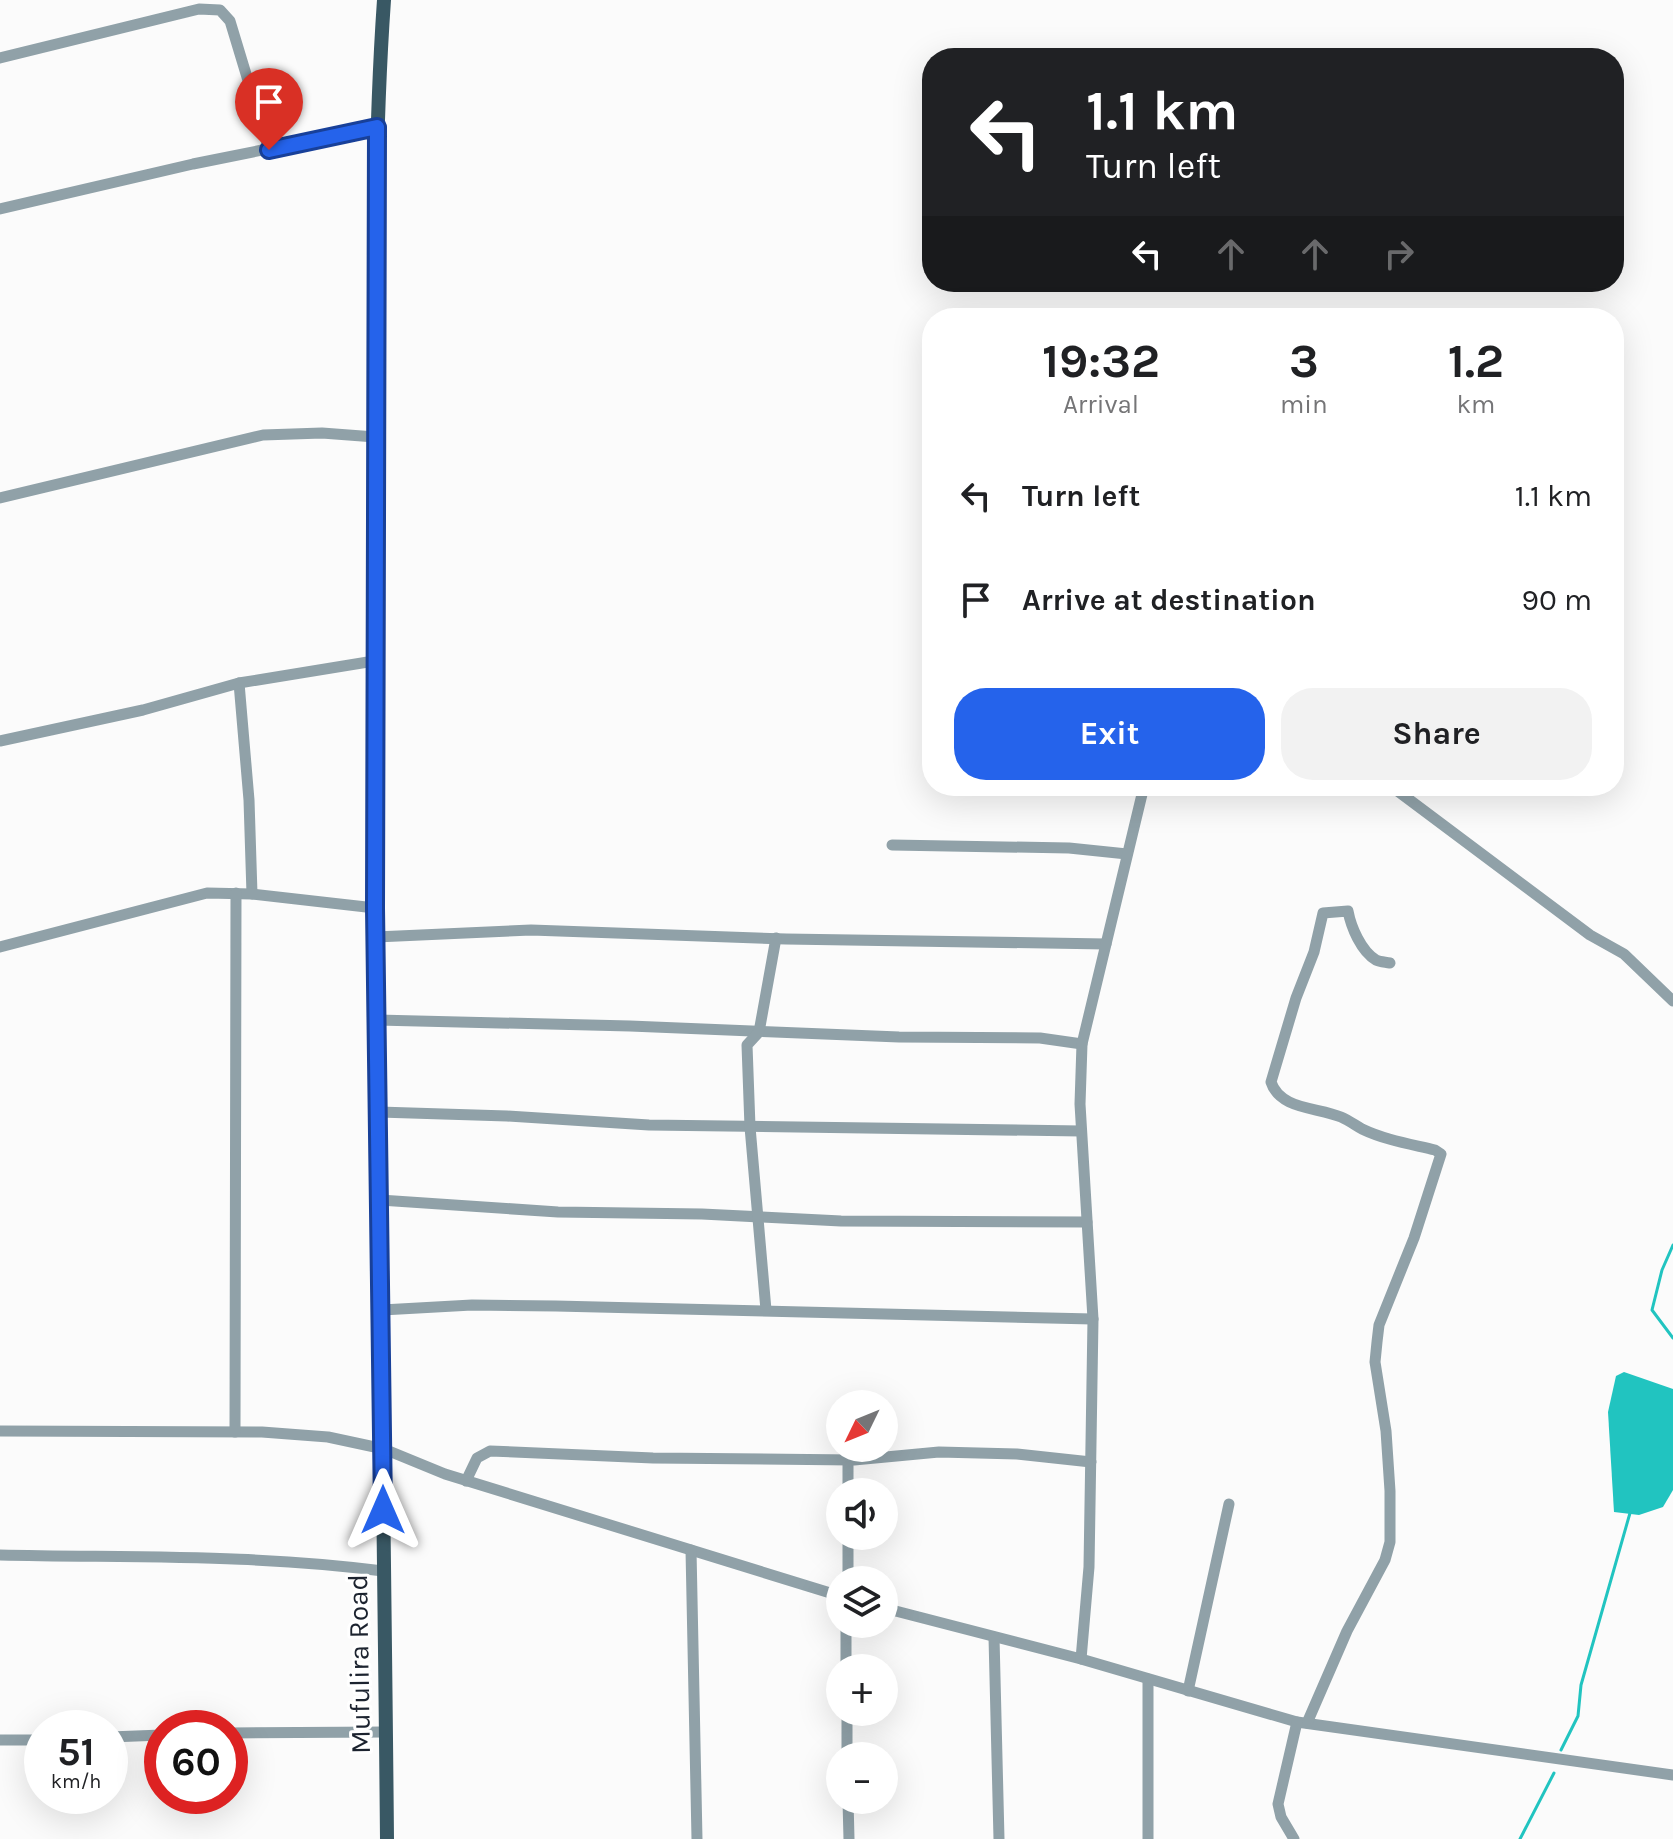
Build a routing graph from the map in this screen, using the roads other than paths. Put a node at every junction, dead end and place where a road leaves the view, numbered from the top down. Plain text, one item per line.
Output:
1 (384, 0) edge
2 (0, 58) edge
3 (377, 127) junction
4 (269, 150) junction
5 (0, 209) edge
6 (375, 437) junction
7 (0, 498) edge
8 (374, 661) junction
9 (239, 683) junction
10 (0, 741) edge
11 (1142, 796) edge
12 (1404, 796) edge
13 (892, 845) dead end
14 (1127, 854) junction
15 (236, 893) junction
16 (252, 894) junction
17 (375, 908) junction
18 (376, 937) junction
19 (776, 938) junction
20 (1106, 944) junction
21 (0, 947) edge
22 (1390, 963) dead end
23 (1673, 1001) edge
24 (377, 1020) junction
25 (759, 1032) junction
26 (1082, 1044) junction
27 (379, 1112) junction
28 (750, 1127) junction
29 (1081, 1131) junction
30 (380, 1200) junction
31 (758, 1217) junction
32 (1087, 1222) junction
33 (382, 1310) junction
34 (766, 1310) junction
35 (1093, 1319) junction
36 (0, 1431) edge
37 (235, 1432) junction
38 (384, 1449) junction
39 (898, 1456) edge
40 (826, 1460) edge
41 (1091, 1462) junction
42 (466, 1481) junction
43 (1229, 1504) dead end
44 (691, 1550) junction
45 (0, 1555) edge
46 (383, 1571) junction
47 (826, 1592) edge
48 (898, 1612) edge
49 (994, 1637) junction
50 (1081, 1659) junction
51 (1148, 1679) junction
52 (1188, 1691) junction
53 (1302, 1723) junction
54 (386, 1732) junction
55 (248, 1733) edge
56 (0, 1740) edge
57 (24, 1740) edge
58 (1673, 1775) edge
59 (848, 1814) edge
60 (387, 1839) edge
61 (697, 1839) edge
62 (849, 1839) edge
63 (999, 1839) edge
64 (1148, 1839) edge
65 (1294, 1839) edge

1 - 3 main road, Mufulira Road
2 - 4 street
3 - 4 street
3 - 6 main road, Mufulira Road
4 - 5 street
6 - 7 street
6 - 8 main road, Mufulira Road
8 - 9 street
8 - 17 main road, Mufulira Road
9 - 10 street
9 - 16 street
11 - 14 street
12 - 23 street
13 - 14 street
14 - 20 street
15 - 16 street
15 - 21 street
15 - 37 street
16 - 17 street
17 - 18 main road, Mufulira Road
18 - 19 street
18 - 24 main road, Mufulira Road
19 - 20 street
19 - 25 street
20 - 26 street
22 - 53 street
24 - 25 street
24 - 27 main road, Mufulira Road
25 - 26 street
25 - 28 street
26 - 29 street
27 - 28 street
27 - 30 main road, Mufulira Road
28 - 29 street
28 - 31 street
29 - 32 street
30 - 31 street
30 - 33 main road, Mufulira Road
31 - 32 street
31 - 34 street
32 - 35 street
33 - 34 street
33 - 38 main road, Mufulira Road
34 - 35 street
35 - 41 street
36 - 37 street
37 - 38 street
38 - 42 street
38 - 46 main road, Mufulira Road
39 - 41 street
40 - 42 street
41 - 50 street
42 - 44 street
43 - 52 street
44 - 47 street
44 - 61 street
45 - 46 street
46 - 54 main road, Mufulira Road
48 - 49 street
49 - 50 street
49 - 63 street
50 - 51 street
51 - 52 street
51 - 64 street
52 - 53 street
53 - 58 street
53 - 65 street
54 - 55 street
54 - 60 main road, Mufulira Road
56 - 57 street
59 - 62 street

